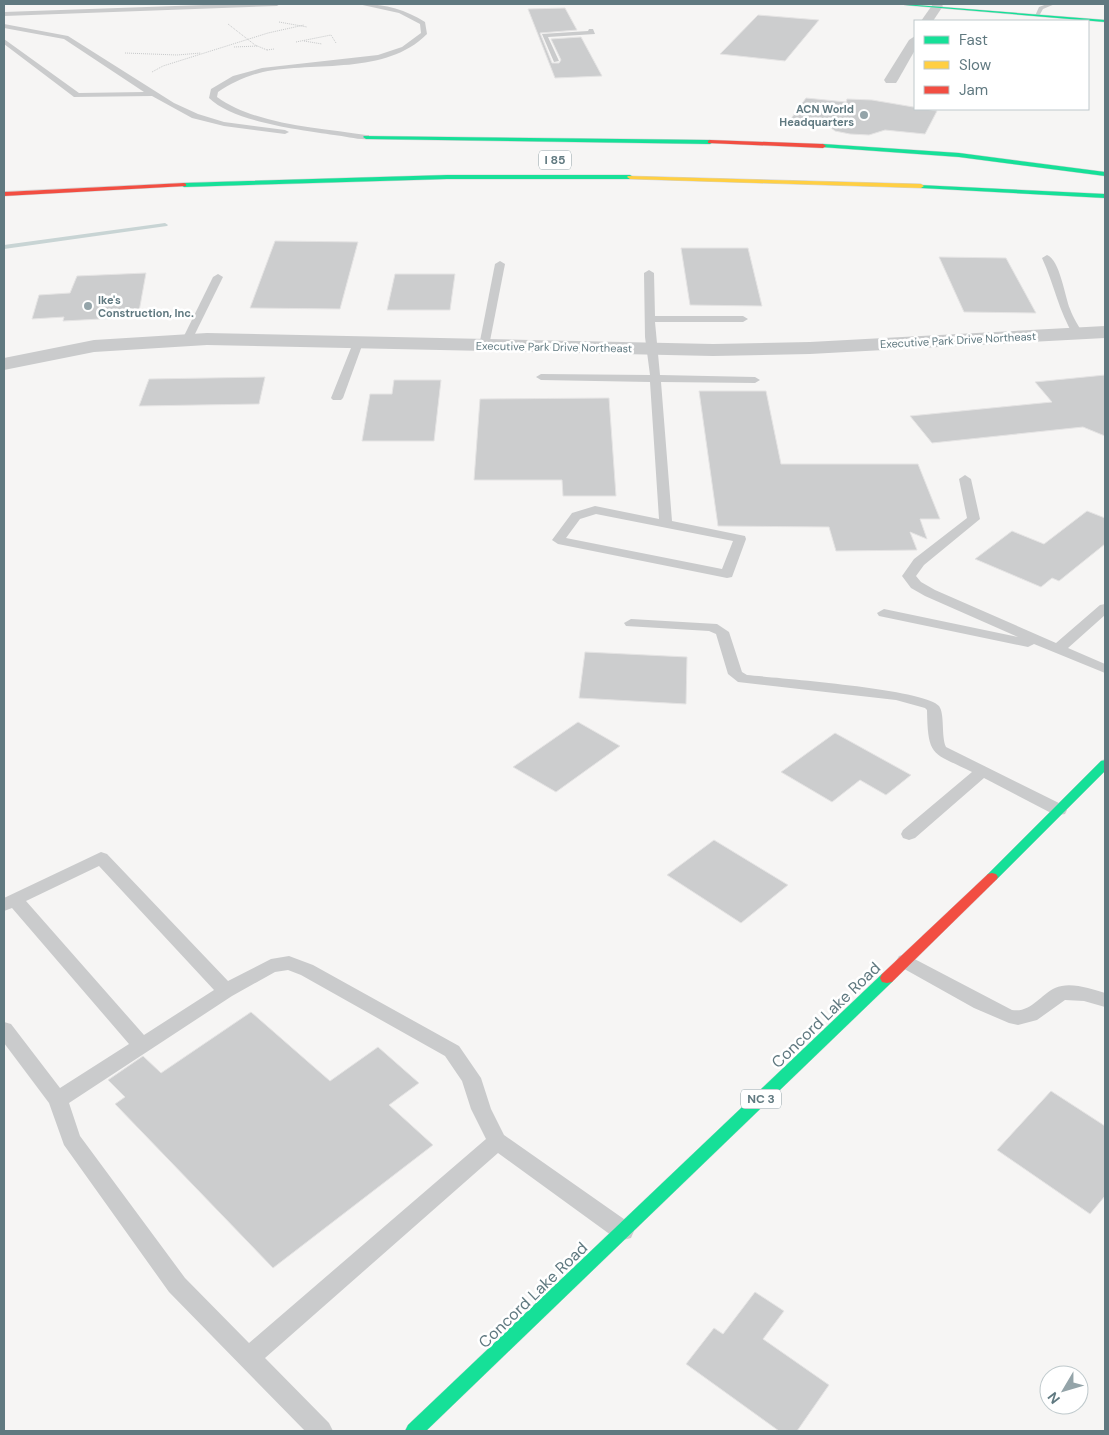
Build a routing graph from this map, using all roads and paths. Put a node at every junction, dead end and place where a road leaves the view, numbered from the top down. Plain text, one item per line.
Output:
1 (277, 4) edge
2 (361, 4) edge
3 (905, 4) edge
4 (1052, 4) edge
5 (936, 6) junction
6 (4, 14) edge
7 (1037, 15) junction
8 (928, 20) edge
9 (1105, 21) edge
10 (226, 23) dead end
11 (304, 25) dead end
12 (4, 26) edge
13 (594, 34) dead end
14 (248, 40) junction
15 (4, 41) edge
16 (304, 41) junction
17 (296, 42) dead end
18 (914, 42) edge
19 (322, 44) dead end
20 (332, 45) dead end
21 (258, 46) junction
22 (228, 47) junction
23 (267, 50) dead end
24 (117, 52) dead end
25 (212, 52) junction
26 (556, 62) dead end
27 (150, 73) dead end
28 (891, 80) dead end
29 (153, 94) junction
30 (366, 137) junction
31 (995, 172) dead end
32 (1105, 174) edge
33 (1105, 178) edge
34 (4, 194) edge
35 (1105, 196) edge
36 (1047, 258) dead end
37 (500, 264) dead end
38 (649, 273) dead end
39 (218, 276) dead end
40 (650, 319) junction
41 (743, 319) dead end
42 (1105, 332) edge
43 (1078, 334) junction
44 (186, 340) junction
45 (358, 343) junction
46 (484, 346) junction
47 (653, 349) junction
48 (4, 364) edge
49 (541, 377) dead end
50 (655, 379) junction
51 (755, 380) dead end
52 (337, 398) dead end
53 (965, 480) dead end
54 (666, 524) junction
55 (1105, 608) edge
56 (884, 613) dead end
57 (631, 623) dead end
58 (1058, 649) junction
59 (1105, 669) edge
60 (1105, 764) edge
61 (983, 771) junction
62 (1059, 810) junction
63 (909, 834) dead end
64 (10, 902) edge
65 (905, 961) junction
66 (226, 991) junction
67 (1105, 1000) edge
68 (4, 1029) edge
69 (142, 1046) junction
70 (58, 1100) junction
71 (497, 1141) junction
72 (623, 1231) junction
73 (248, 1358) junction
74 (321, 1431) edge
75 (414, 1431) edge

1 - 6 lane
2 - 30 lane
3 - 5 main road
4 - 7 lane
5 - 7 main road
5 - 8 street
7 - 9 main road
10 - 14 path
11 - 14 path
12 - 29 lane
13 - 26 lane
14 - 21 path
14 - 22 path
15 - 29 lane
16 - 17 path
16 - 19 path
16 - 20 path
18 - 28 street
21 - 22 path
21 - 23 path
22 - 25 path
24 - 25 path
25 - 27 path
29 - 30 lane
30 - 32 main road
31 - 33 main road
34 - 35 main road, I 85
36 - 43 lane
37 - 46 lane
38 - 40 lane
39 - 44 lane
40 - 41 lane
40 - 47 lane
42 - 43 street, Executive Park Drive Northeast
43 - 47 street, Executive Park Drive Northeast
44 - 45 street, Executive Park Drive Northeast
44 - 48 street, Executive Park Drive Northeast
45 - 46 street, Executive Park Drive Northeast
45 - 52 lane
46 - 47 street, Executive Park Drive Northeast
47 - 50 lane
49 - 50 lane
50 - 51 lane
50 - 54 lane
53 - 58 lane
54 - 54 lane
55 - 58 lane
56 - 58 lane
57 - 61 lane
58 - 59 lane
60 - 62 main road, Concord Lake Road / NC 3
61 - 62 lane
61 - 63 lane
62 - 65 main road, Concord Lake Road / NC 3
64 - 66 lane
64 - 69 lane
65 - 67 lane
65 - 72 main road, Concord Lake Road / NC 3
66 - 69 lane
66 - 71 lane
68 - 70 lane
69 - 70 lane
70 - 73 lane
71 - 72 lane
71 - 73 lane
72 - 75 main road, Concord Lake Road / NC 3
73 - 74 lane

